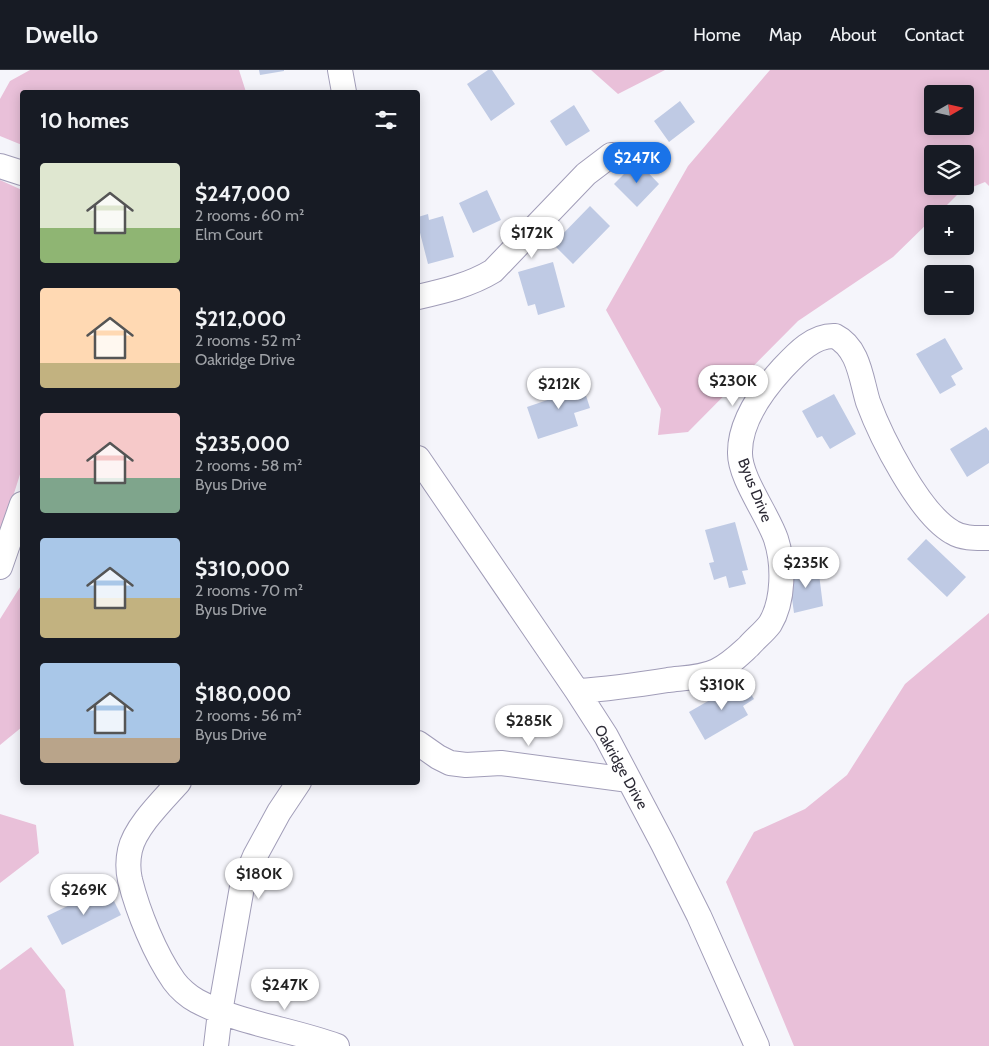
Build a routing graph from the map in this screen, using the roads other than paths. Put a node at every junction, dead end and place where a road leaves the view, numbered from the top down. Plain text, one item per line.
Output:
1 (340, 70) edge
2 (344, 90) edge
3 (611, 155) dead end
4 (0, 166) edge
5 (20, 172) edge
6 (420, 296) edge
7 (420, 461) edge
8 (20, 510) edge
9 (989, 538) edge
10 (0, 567) edge
11 (577, 691) junction
12 (420, 744) edge
13 (629, 780) junction
14 (176, 785) edge
15 (298, 785) edge
16 (220, 1012) junction
17 (216, 1046) edge
18 (338, 1046) edge
19 (756, 1046) edge

1 - 2 street
3 - 6 street
4 - 5 street
7 - 11 street, Oakridge Drive
8 - 10 street
9 - 11 street, Byus Drive
11 - 13 street, Oakridge Drive
12 - 13 street
13 - 19 street, Oakridge Drive
14 - 16 street
15 - 16 street
16 - 17 street
16 - 18 street

